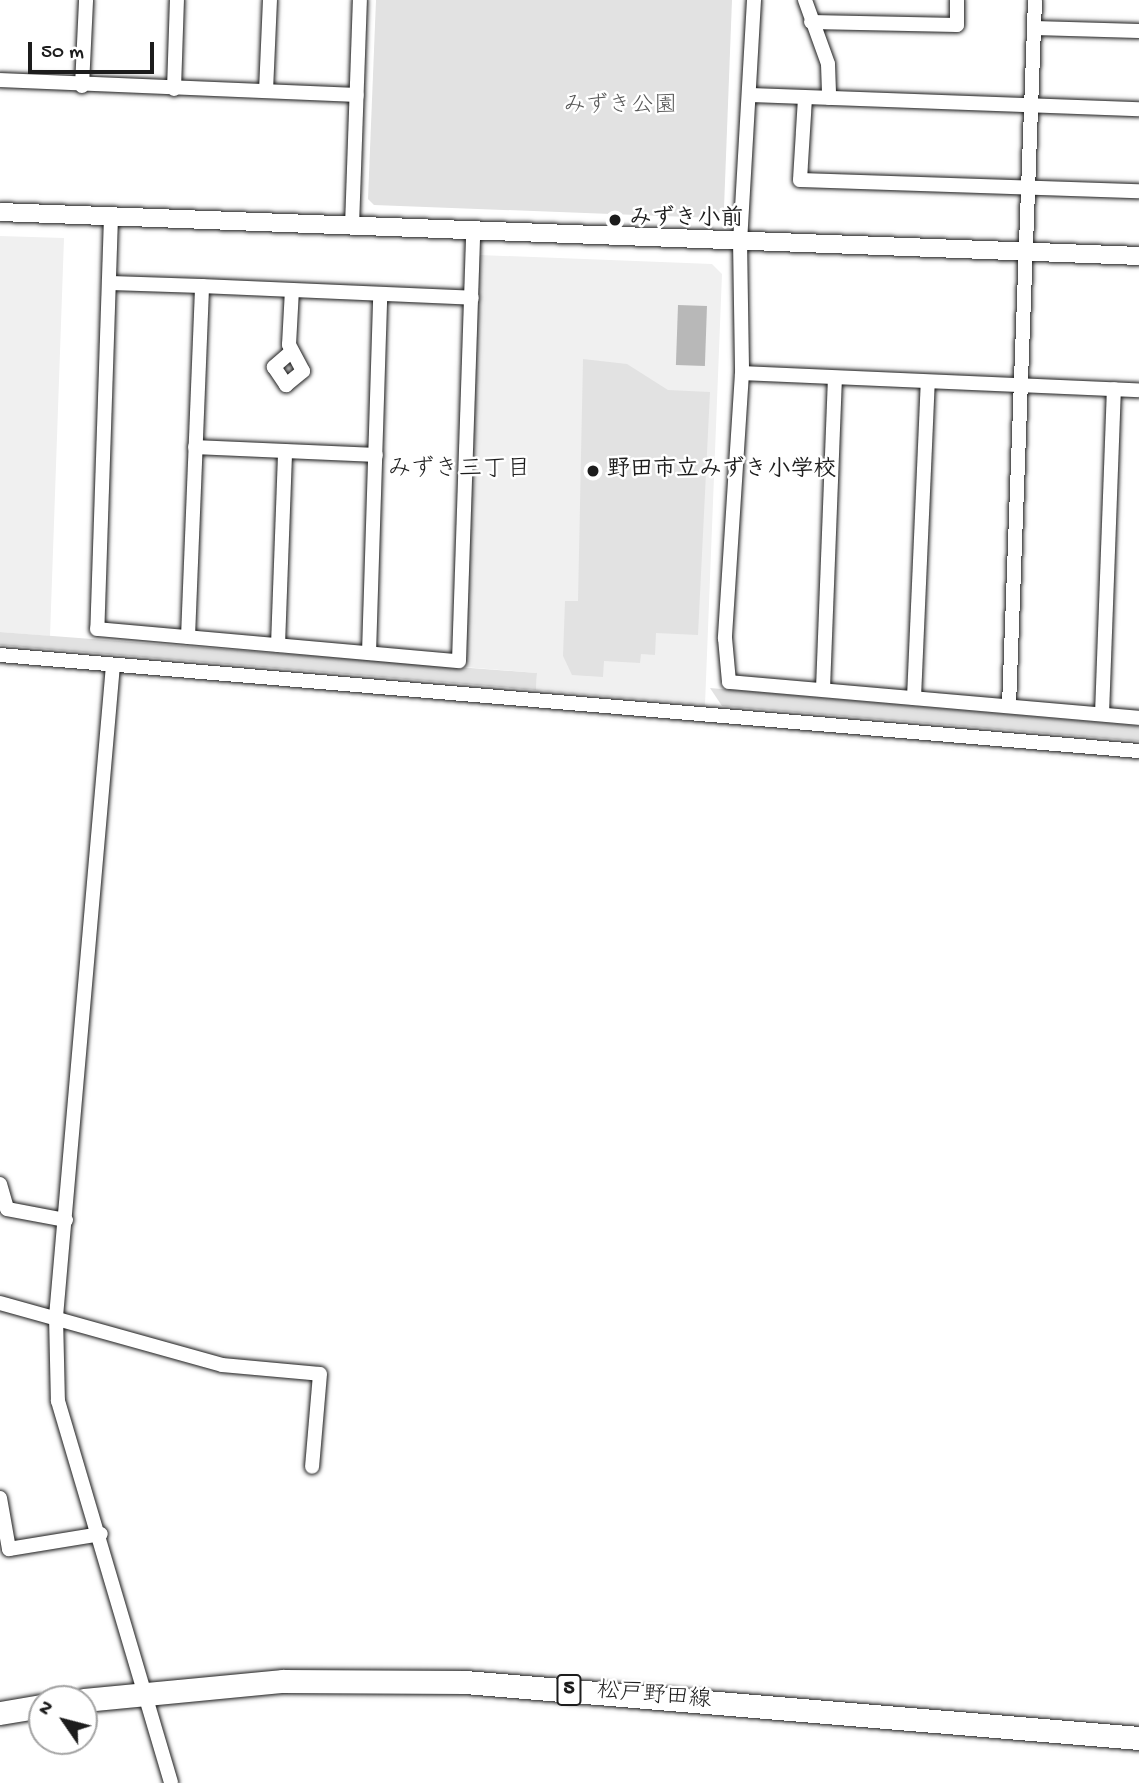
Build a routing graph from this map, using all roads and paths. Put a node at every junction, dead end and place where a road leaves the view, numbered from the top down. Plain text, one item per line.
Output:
1 (86, 0) edge
2 (177, 0) edge
3 (270, 0) edge
4 (360, 0) edge
5 (754, 0) edge
6 (805, 0) edge
7 (957, 0) edge
8 (1035, 0) edge
9 (811, 22) junction
10 (1034, 28) junction
11 (1139, 31) edge
12 (0, 80) edge
13 (82, 86) junction
14 (174, 89) junction
15 (266, 91) junction
16 (358, 95) junction
17 (751, 95) junction
18 (805, 98) junction
19 (829, 98) junction
20 (1032, 106) junction
21 (1139, 109) edge
22 (1030, 187) junction
23 (1139, 191) edge
24 (0, 212) edge
25 (111, 217) junction
26 (352, 226) junction
27 (473, 231) junction
28 (740, 240) junction
29 (1026, 251) junction
30 (1139, 256) edge
31 (110, 283) junction
32 (202, 286) junction
33 (292, 290) junction
34 (380, 294) junction
35 (472, 298) junction
36 (291, 352) dead end
37 (742, 373) junction
38 (835, 378) junction
39 (928, 382) junction
40 (1021, 384) junction
41 (1114, 389) junction
42 (1139, 390) edge
43 (195, 447) junction
44 (285, 451) junction
45 (376, 455) junction
46 (188, 638) junction
47 (278, 645) junction
48 (369, 653) junction
49 (0, 655) edge
50 (113, 665) junction
51 (822, 689) junction
52 (914, 698) junction
53 (1009, 706) junction
54 (1102, 714) junction
55 (1139, 718) edge
56 (1139, 751) edge
57 (0, 1184) edge
58 (66, 1220) junction
59 (0, 1303) edge
60 (56, 1317) junction
61 (312, 1467) dead end
62 (0, 1498) edge
63 (100, 1534) junction
64 (146, 1691) junction
65 (98, 1698) edge
66 (28, 1708) edge
67 (0, 1713) edge
68 (1139, 1738) edge
69 (171, 1783) edge

1 - 13 street
2 - 14 street
3 - 15 street
4 - 16 street
5 - 17 street
6 - 9 street
7 - 9 street
8 - 10 street
9 - 19 street
10 - 11 street
10 - 20 street
12 - 13 street
13 - 14 street
14 - 15 street
15 - 16 street
16 - 26 street
17 - 18 street
17 - 28 street
18 - 19 street
18 - 22 street
19 - 20 street
20 - 21 street
20 - 22 street
22 - 23 street
22 - 29 street
24 - 25 street
25 - 26 street
25 - 31 street
26 - 27 street
27 - 28 street
27 - 35 street
28 - 29 street
28 - 37 street
29 - 30 street
29 - 40 street
31 - 32 street
31 - 46 street
32 - 33 street
32 - 43 street
33 - 34 street
33 - 36 street
34 - 35 street
34 - 45 street
35 - 48 street
37 - 38 street
37 - 51 street
38 - 39 street
38 - 51 street
39 - 40 street
39 - 52 street
40 - 41 street
40 - 53 street
41 - 42 street
41 - 54 street
43 - 44 street
43 - 46 street
44 - 45 street
44 - 47 street
45 - 48 street
46 - 47 street
47 - 48 street
49 - 50 street
50 - 56 street
50 - 58 street
51 - 52 street
52 - 53 street
53 - 54 street
54 - 55 street
57 - 58 street
58 - 60 street
59 - 60 street
60 - 61 street
60 - 63 street
62 - 63 street
63 - 64 street
64 - 65 main road, 松戸野田線 / 5
64 - 68 main road, 松戸野田線 / 5
64 - 69 street
66 - 67 main road

